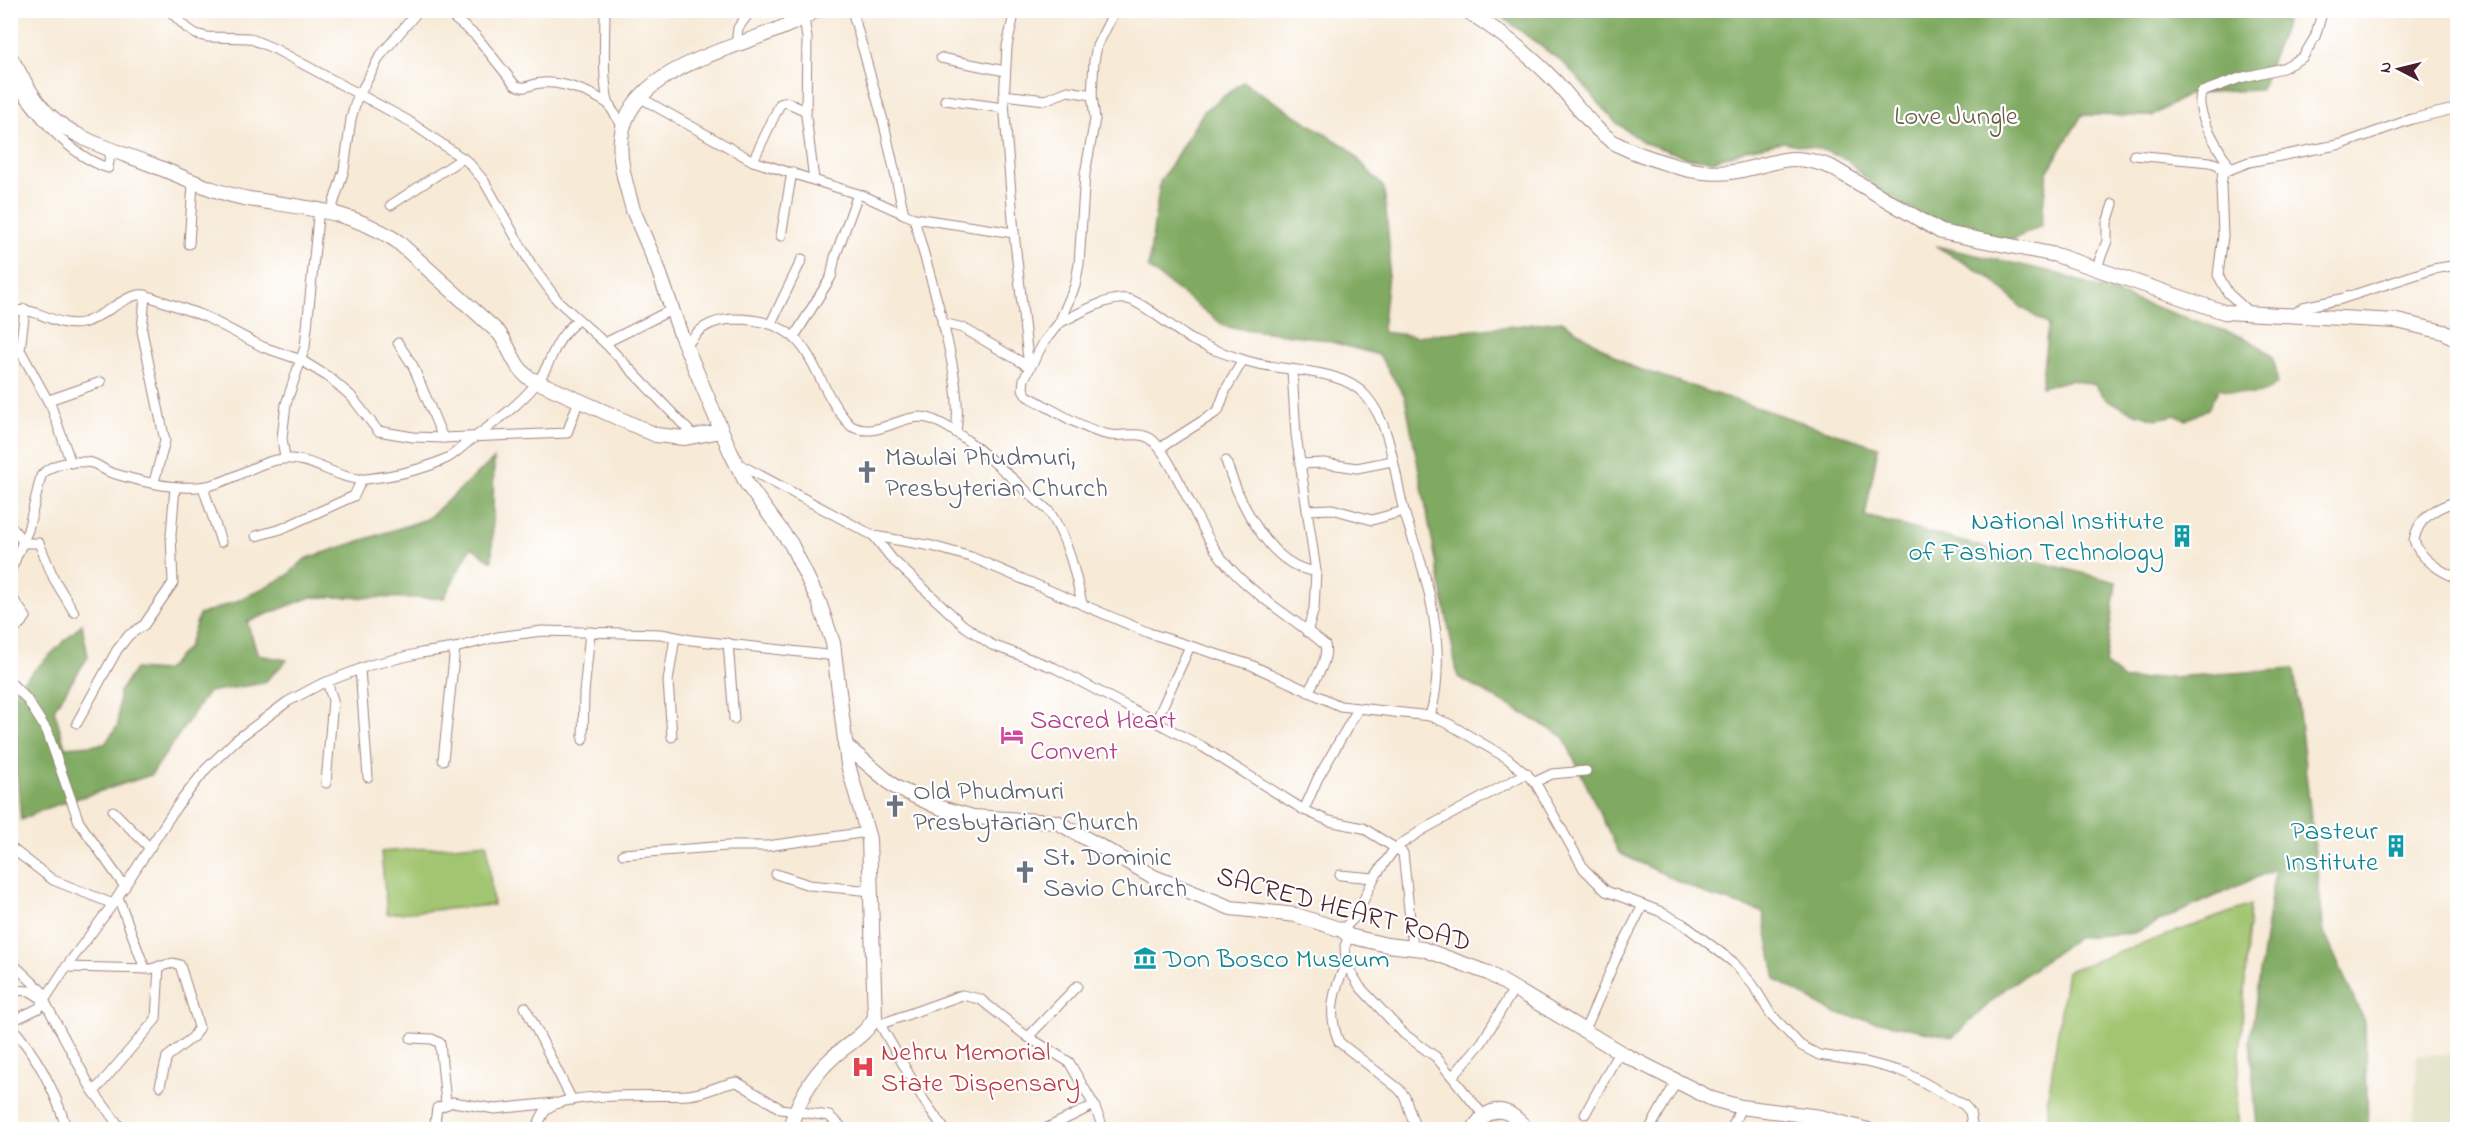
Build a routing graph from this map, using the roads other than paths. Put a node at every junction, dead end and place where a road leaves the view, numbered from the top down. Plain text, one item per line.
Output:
1 (169, 10) edge
2 (419, 10) edge
3 (444, 10) edge
4 (605, 10) edge
5 (751, 10) edge
6 (852, 10) edge
7 (1015, 10) edge
8 (1116, 10) edge
9 (1466, 10) edge
10 (2323, 10) edge
11 (810, 14) edge
12 (736, 45) junction
13 (10, 57) edge
14 (941, 58) dead end
15 (1005, 71) junction
16 (10, 77) edge
17 (1004, 94) junction
18 (359, 95) junction
19 (1092, 95) junction
20 (641, 98) junction
21 (945, 100) dead end
22 (610, 105) junction
23 (1004, 108) junction
24 (2457, 108) edge
25 (806, 111) junction
26 (623, 128) junction
27 (111, 149) junction
28 (2134, 155) dead end
29 (463, 158) junction
30 (753, 160) junction
31 (2227, 170) junction
32 (792, 172) junction
33 (814, 180) junction
34 (193, 183) junction
35 (858, 194) junction
36 (2114, 204) dead end
37 (391, 205) dead end
38 (325, 210) junction
39 (909, 216) junction
40 (1014, 233) junction
41 (782, 236) dead end
42 (189, 244) dead end
43 (802, 259) dead end
44 (2457, 265) edge
45 (2096, 269) junction
46 (145, 295) junction
47 (25, 309) junction
48 (674, 309) junction
49 (10, 313) edge
50 (2253, 315) junction
51 (2292, 316) junction
52 (578, 320) junction
53 (771, 323) junction
54 (942, 323) junction
55 (1059, 323) junction
56 (794, 337) junction
57 (2457, 340) edge
58 (605, 343) junction
59 (398, 344) dead end
60 (686, 348) junction
61 (301, 360) junction
62 (1243, 360) junction
63 (1029, 367) junction
64 (1292, 371) junction
65 (101, 382) dead end
66 (537, 382) junction
67 (579, 400) junction
68 (49, 403) junction
69 (721, 431) junction
70 (956, 432) junction
71 (482, 435) junction
72 (695, 437) junction
73 (443, 438) junction
74 (1160, 448) junction
75 (285, 458) junction
76 (735, 461) junction
77 (1226, 461) dead end
78 (1392, 461) junction
79 (71, 463) junction
80 (1300, 464) junction
81 (362, 479) junction
82 (154, 482) junction
83 (203, 486) junction
84 (175, 487) junction
85 (2457, 501) edge
86 (1307, 510) junction
87 (1404, 511) junction
88 (10, 525) edge
89 (256, 536) dead end
90 (874, 536) junction
91 (221, 542) dead end
92 (24, 543) junction
93 (1316, 571) junction
94 (10, 572) edge
95 (2457, 578) edge
96 (10, 595) edge
97 (1082, 604) junction
98 (74, 612) dead end
99 (590, 632) junction
100 (1307, 632) junction
101 (10, 635) edge
102 (675, 637) junction
103 (728, 643) junction
104 (1190, 646) junction
105 (455, 648) junction
106 (836, 656) junction
107 (360, 669) junction
108 (10, 682) edge
109 (327, 682) junction
110 (1308, 692) junction
111 (1358, 709) junction
112 (1430, 716) junction
113 (734, 719) dead end
114 (1156, 721) junction
115 (77, 723) dead end
116 (672, 737) dead end
117 (583, 741) dead end
118 (844, 745) junction
119 (443, 760) dead end
120 (1586, 771) dead end
121 (1527, 773) junction
122 (368, 777) dead end
123 (1535, 782) junction
124 (326, 783) dead end
125 (1304, 810) junction
126 (113, 811) dead end
127 (867, 832) junction
128 (10, 847) edge
129 (150, 848) junction
130 (1395, 849) junction
131 (622, 854) dead end
132 (776, 874) dead end
133 (1340, 875) dead end
134 (1374, 878) junction
135 (125, 886) junction
136 (872, 891) junction
137 (116, 900) junction
138 (1643, 905) junction
139 (1346, 933) junction
140 (1413, 947) junction
141 (10, 961) edge
142 (1346, 964) junction
143 (159, 966) junction
144 (66, 967) junction
145 (145, 969) junction
146 (1077, 986) dead end
147 (1515, 987) junction
148 (10, 990) edge
149 (46, 998) junction
150 (525, 1007) dead end
151 (878, 1020) junction
152 (10, 1023) edge
153 (1585, 1030) junction
154 (1028, 1037) junction
155 (411, 1038) dead end
156 (1619, 1052) junction
157 (1453, 1076) junction
158 (1676, 1082) junction
159 (160, 1086) dead end
160 (94, 1092) junction
161 (572, 1100) junction
162 (446, 1103) junction
163 (558, 1103) junction
164 (1094, 1105) junction
165 (1741, 1107) junction
166 (794, 1112) junction
167 (1585, 1114) dead end
168 (1484, 1116) junction
169 (67, 1130) edge
170 (122, 1130) edge
171 (434, 1130) edge
172 (537, 1130) edge
173 (789, 1130) edge
174 (845, 1130) edge
175 (945, 1130) edge
176 (1043, 1130) edge
177 (1104, 1130) edge
178 (1416, 1130) edge
179 (1473, 1130) edge
180 (1527, 1130) edge
181 (1649, 1130) edge
182 (1731, 1130) edge
183 (1868, 1130) edge
184 (1973, 1130) edge

1 - 18 street
2 - 18 street
3 - 22 street
4 - 22 street
5 - 12 street
6 - 39 street
7 - 15 street
8 - 19 street
9 - 45 street
10 - 31 street
11 - 12 street
11 - 25 street
12 - 20 street
13 - 27 street
14 - 15 street
15 - 17 street
16 - 27 street
17 - 19 street
17 - 23 street
18 - 29 street
18 - 38 street
19 - 55 street
20 - 26 street
20 - 30 street
21 - 23 street
22 - 26 street
23 - 40 street
24 - 31 street
25 - 30 street
25 - 33 street
26 - 48 street
27 - 34 street
28 - 31 street
29 - 37 street
29 - 52 street
30 - 32 street
31 - 50 street
32 - 33 street
32 - 41 street
33 - 35 street
34 - 38 street
34 - 42 street
35 - 39 street
35 - 56 street
36 - 45 street
38 - 61 street
38 - 66 street
39 - 40 street
39 - 54 street
40 - 63 street
43 - 53 street
44 - 51 street
45 - 50 street
46 - 47 street
46 - 61 street
46 - 82 street
47 - 49 street
47 - 68 street
48 - 58 street
48 - 60 street
50 - 51 street
51 - 57 street
52 - 58 street
52 - 66 street
53 - 56 street
53 - 60 street
54 - 63 street
54 - 70 street
55 - 62 street
55 - 63 street
56 - 70 street
58 - 72 street
59 - 73 street
60 - 69 street
61 - 73 street
61 - 75 street
62 - 64 street
62 - 74 street
63 - 74 street
64 - 78 street
64 - 80 street
65 - 68 street
66 - 67 street
66 - 71 street
67 - 71 street
67 - 72 street
68 - 79 street
69 - 72 street
69 - 76 street
70 - 97 street
71 - 73 street
71 - 81 street
74 - 100 street
75 - 81 street
75 - 83 street
76 - 90 street
76 - 106 street
77 - 93 street
78 - 80 street
78 - 87 street
79 - 82 street
79 - 92 street
80 - 86 street
81 - 89 street
82 - 84 street
83 - 84 street
83 - 91 street
84 - 115 street
85 - 95 street
86 - 87 street
86 - 93 street
87 - 112 street
88 - 92 street
90 - 97 street
90 - 114 street
92 - 94 street
92 - 98 street
93 - 100 street
96 - 101 street
97 - 104 street
99 - 102 street
99 - 105 street
99 - 117 street
100 - 110 street
102 - 103 street
102 - 116 street
103 - 106 street
103 - 113 street
104 - 110 street
104 - 114 street
105 - 107 street
105 - 119 street
106 - 118 street
107 - 109 street
107 - 122 street
108 - 135 street
109 - 124 street
109 - 129 street
110 - 111 street
111 - 112 street
111 - 125 street
112 - 121 street
114 - 125 street
118 - 127 street
118 - 139 street, SACRED HEART ROAD
120 - 123 street
121 - 123 street
121 - 130 street
123 - 138 street
125 - 130 street
126 - 129 street
127 - 131 street
127 - 136 street
128 - 137 street
129 - 135 street
130 - 134 street
130 - 140 street
132 - 136 street
133 - 134 street
134 - 139 street
135 - 137 street
136 - 151 street
137 - 144 street
137 - 145 street
138 - 153 street
138 - 184 street
139 - 140 street, SACRED HEART ROAD
139 - 142 street
140 - 147 street, SACRED HEART ROAD
141 - 149 street
142 - 157 street
142 - 178 street
143 - 145 street
143 - 159 street
143 - 160 street
144 - 145 street
144 - 149 street
146 - 154 street
147 - 153 street, SACRED HEART ROAD
147 - 157 street
148 - 149 street
149 - 152 street
149 - 160 street
150 - 161 street
151 - 154 street
151 - 166 street
151 - 175 street
152 - 169 street
153 - 156 street, SACRED HEART ROAD
154 - 164 street
155 - 162 street
156 - 158 street, SACRED HEART ROAD
156 - 167 street
157 - 168 street
158 - 165 street, SACRED HEART ROAD
158 - 181 street
160 - 170 street
161 - 163 street
161 - 166 street
162 - 163 street
162 - 171 street
163 - 172 street
164 - 176 street
164 - 177 street
165 - 182 street
165 - 183 street, SACRED HEART ROAD
166 - 173 street
166 - 174 street
168 - 179 street
168 - 180 street

